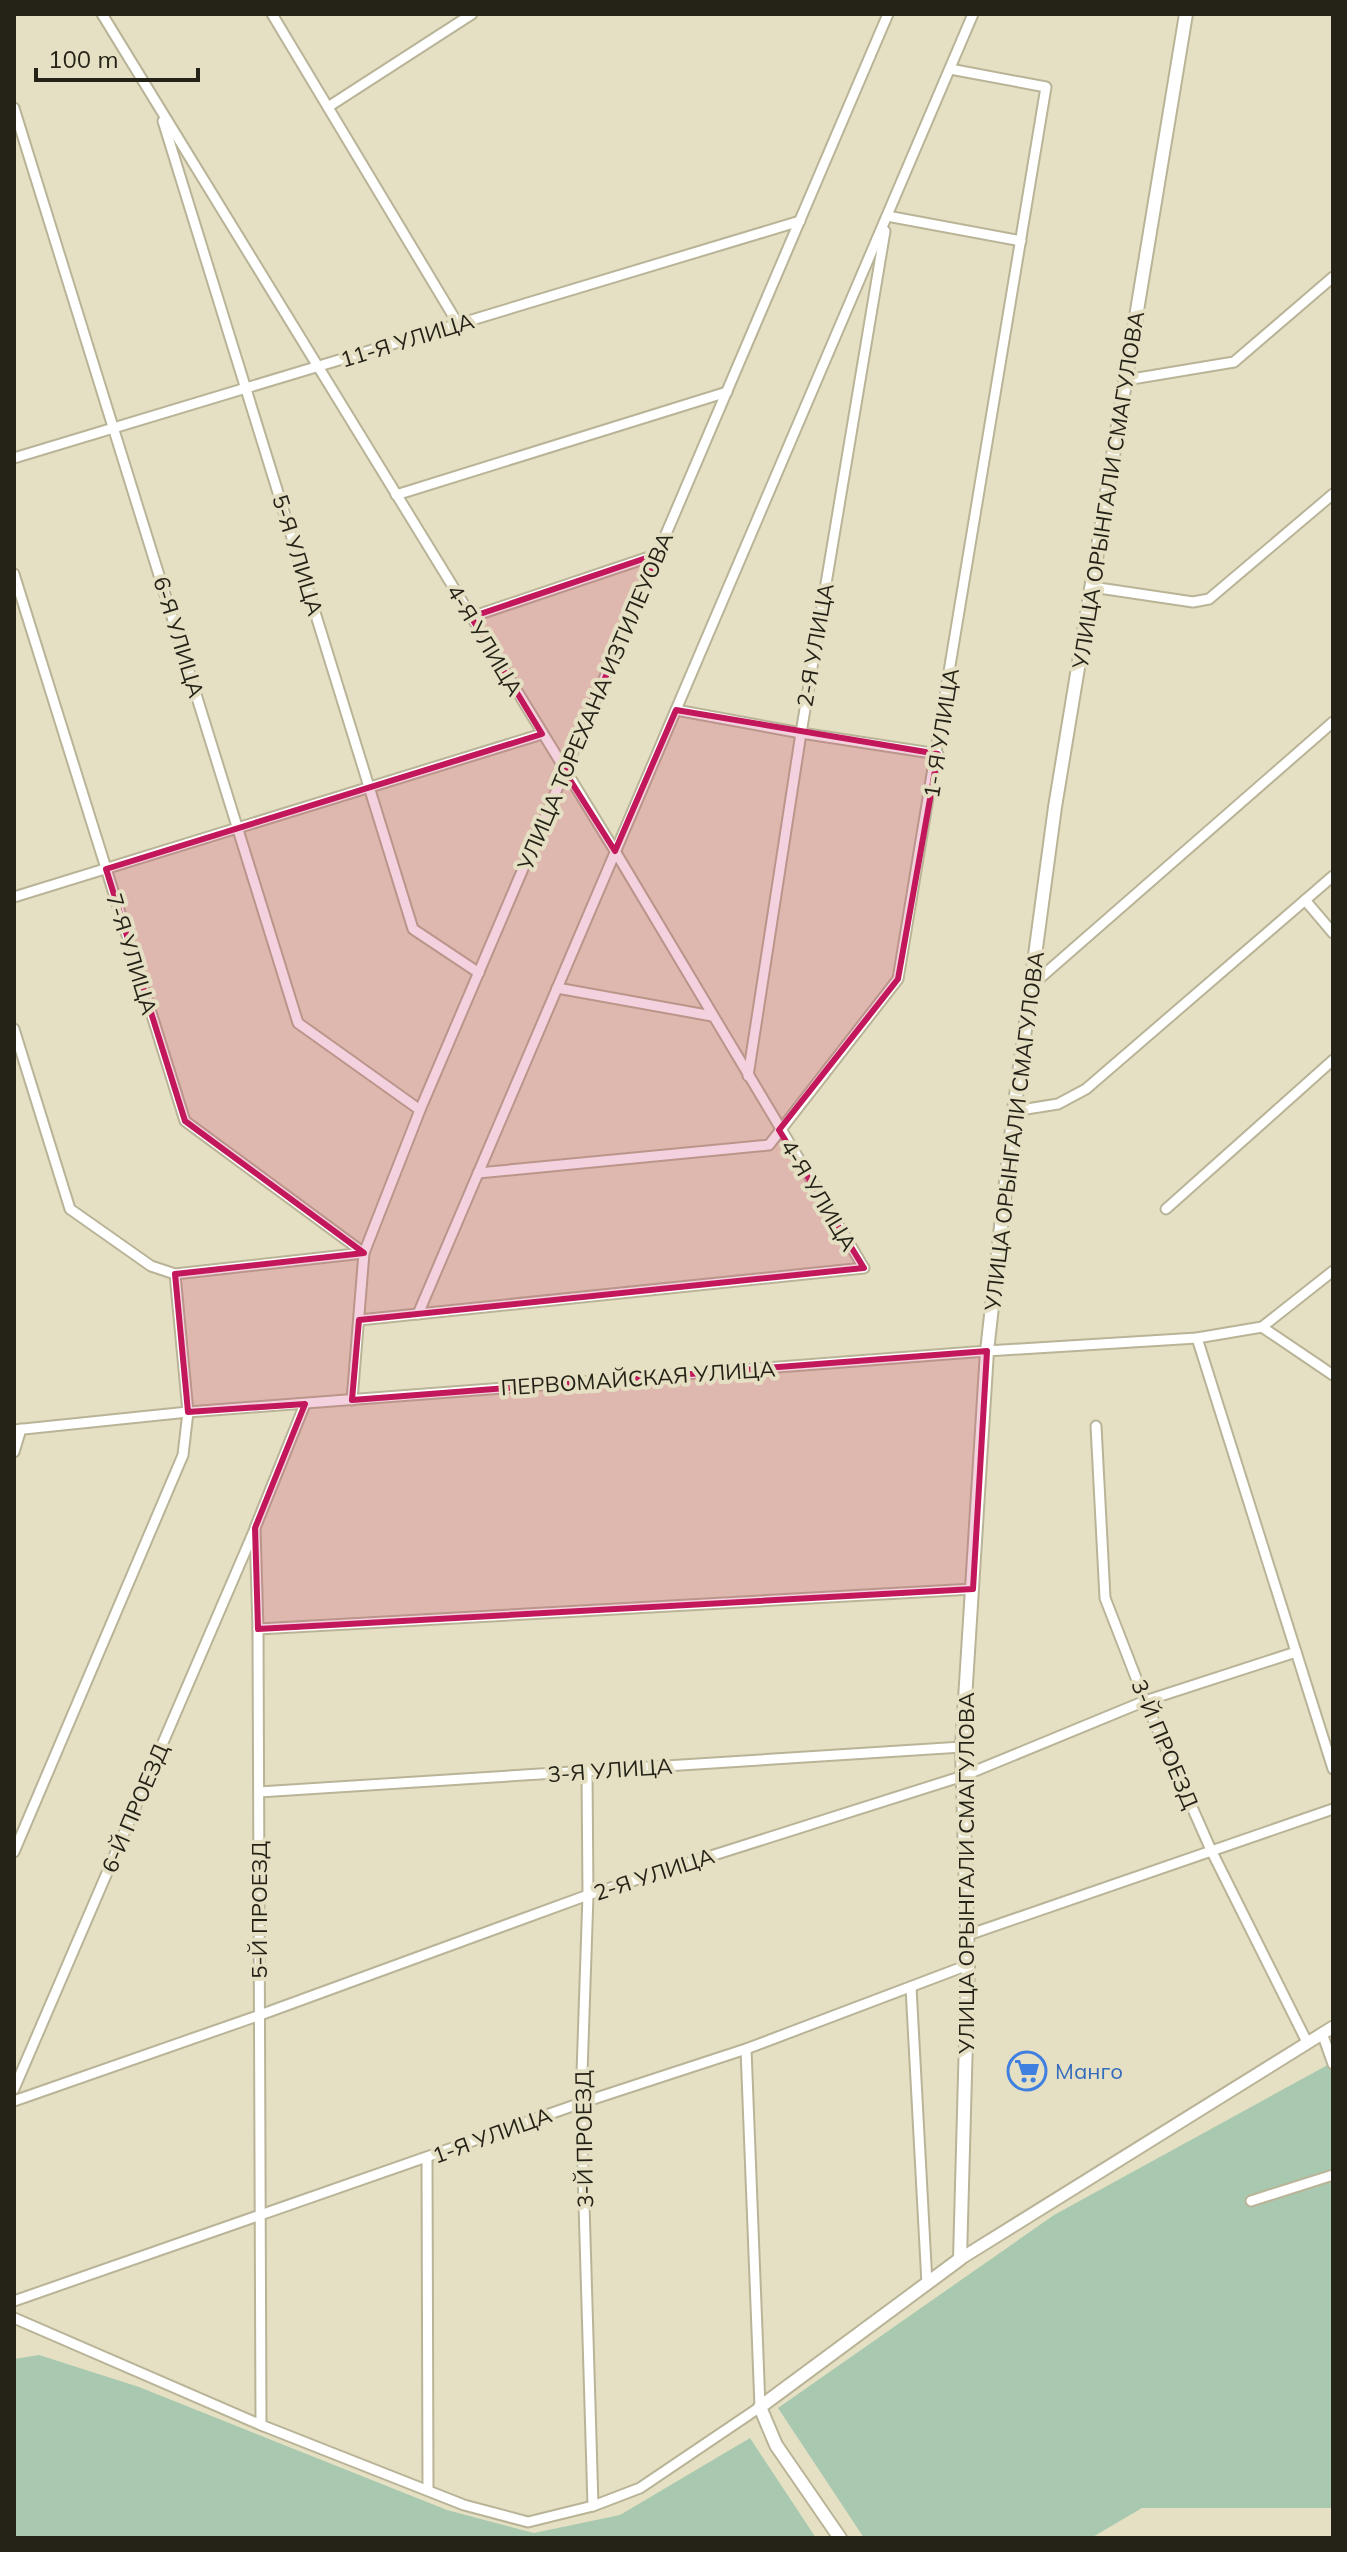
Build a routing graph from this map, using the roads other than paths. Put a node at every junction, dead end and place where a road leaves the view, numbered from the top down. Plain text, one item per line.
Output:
1 (102, 14) edge
2 (272, 14) edge
3 (472, 14) edge
4 (888, 14) edge
5 (973, 14) edge
6 (1186, 14) edge
7 (950, 69) junction
8 (159, 106) junction
9 (328, 107) junction
10 (14, 108) edge
11 (887, 216) junction
12 (800, 221) junction
13 (1021, 241) junction
14 (1333, 277) edge
15 (458, 324) junction
16 (318, 366) junction
17 (1126, 380) junction
18 (246, 388) junction
19 (727, 392) junction
20 (114, 428) junction
21 (14, 458) edge
22 (1333, 494) edge
23 (396, 495) junction
24 (658, 554) junction
25 (14, 574) edge
26 (1092, 587) junction
27 (471, 617) junction
28 (676, 710) junction
29 (1333, 722) edge
30 (801, 733) junction
31 (542, 734) junction
32 (938, 754) junction
33 (565, 772) junction
34 (369, 787) junction
35 (238, 828) junction
36 (615, 851) junction
37 (106, 869) junction
38 (1333, 876) edge
39 (14, 897) edge
40 (1305, 900) junction
41 (1333, 933) edge
42 (479, 973) junction
43 (1032, 985) junction
44 (557, 988) junction
45 (712, 1016) junction
46 (14, 1029) edge
47 (1333, 1060) edge
48 (748, 1076) junction
49 (420, 1110) junction
50 (1014, 1111) junction
51 (779, 1130) junction
52 (478, 1173) junction
53 (1166, 1209) dead end
54 (364, 1253) junction
55 (1333, 1271) edge
56 (175, 1274) junction
57 (418, 1314) junction
58 (359, 1320) junction
59 (1262, 1327) junction
60 (1197, 1338) junction
61 (987, 1351) junction
62 (1333, 1375) edge
63 (352, 1400) junction
64 (305, 1404) junction
65 (188, 1412) junction
66 (1096, 1426) dead end
67 (17, 1430) edge
68 (14, 1452) edge
69 (255, 1528) junction
70 (973, 1589) junction
71 (258, 1629) junction
72 (1296, 1652) junction
73 (1145, 1701) junction
74 (962, 1747) junction
75 (1333, 1769) edge
76 (587, 1772) junction
77 (963, 1776) junction
78 (259, 1792) junction
79 (1333, 1809) edge
80 (1211, 1850) junction
81 (14, 1852) edge
82 (588, 1895) junction
83 (968, 1935) junction
84 (968, 1965) junction
85 (911, 1987) junction
86 (260, 2015) junction
87 (1328, 2030) edge
88 (1307, 2042) junction
89 (746, 2049) junction
90 (1333, 2064) edge
91 (14, 2089) edge
92 (14, 2101) edge
93 (581, 2103) junction
94 (427, 2158) junction
95 (1333, 2175) edge
96 (1251, 2201) dead end
97 (259, 2215) junction
98 (960, 2259) junction
99 (927, 2284) junction
100 (14, 2301) edge
101 (14, 2318) edge
102 (760, 2407) junction
103 (261, 2425) junction
104 (428, 2490) junction
105 (593, 2506) junction
106 (840, 2538) edge

1 - 8 street, 4-Я УЛИЦА
2 - 9 street
3 - 9 street
4 - 12 street, УЛИЦА ТОРЕХАНА ИЗТИЛЕУОВА
5 - 7 street
6 - 17 main road, УЛИЦА ОРЫНГАЛИ СМАГУЛОВА
7 - 11 street
7 - 13 street, 1- Я УЛИЦА
8 - 16 street, 4-Я УЛИЦА
8 - 18 street, 5-Я УЛИЦА
9 - 15 street
10 - 20 street, 6-Я УЛИЦА
11 - 13 street
11 - 28 street
11 - 30 street, 2-Я УЛИЦА
12 - 15 street, 11-Я УЛИЦА
12 - 19 street, УЛИЦА ТОРЕХАНА ИЗТИЛЕУОВА
13 - 32 street, 1- Я УЛИЦА
14 - 17 street
15 - 16 street, 11-Я УЛИЦА
16 - 18 street, 11-Я УЛИЦА
16 - 23 street, 4-Я УЛИЦА
17 - 26 main road, УЛИЦА ОРЫНГАЛИ СМАГУЛОВА
18 - 20 street, 11-Я УЛИЦА
18 - 34 street, 5-Я УЛИЦА
19 - 23 street
19 - 24 street, УЛИЦА ТОРЕХАНА ИЗТИЛЕУОВА
20 - 21 street, 11-Я УЛИЦА
20 - 35 street, 6-Я УЛИЦА
22 - 26 street
23 - 27 street, 4-Я УЛИЦА
24 - 27 street
24 - 33 street, УЛИЦА ТОРЕХАНА ИЗТИЛЕУОВА
25 - 37 street, 7-Я УЛИЦА
26 - 43 main road, УЛИЦА ОРЫНГАЛИ СМАГУЛОВА
27 - 31 street, 4-Я УЛИЦА
28 - 30 street
28 - 36 street
29 - 43 street
30 - 32 street
30 - 48 street, 2-Я УЛИЦА
31 - 33 street, 4-Я УЛИЦА
31 - 34 street
32 - 51 street, 1- Я УЛИЦА
33 - 36 street, 4-Я УЛИЦА
33 - 42 street, УЛИЦА ТОРЕХАНА ИЗТИЛЕУОВА
34 - 35 street
34 - 42 street, 5-Я УЛИЦА
35 - 37 street
35 - 49 street, 6-Я УЛИЦА
36 - 44 street
36 - 45 street, 4-Я УЛИЦА
37 - 39 street
37 - 54 street, 7-Я УЛИЦА
38 - 40 street
40 - 41 street
40 - 50 street
42 - 49 street, УЛИЦА ТОРЕХАНА ИЗТИЛЕУОВА
43 - 50 main road, УЛИЦА ОРЫНГАЛИ СМАГУЛОВА
44 - 45 street
44 - 52 street
45 - 48 street, 4-Я УЛИЦА
46 - 56 street
47 - 53 street
48 - 51 street, 4-Я УЛИЦА
49 - 54 street, УЛИЦА ТОРЕХАНА ИЗТИЛЕУОВА
50 - 61 main road, УЛИЦА ОРЫНГАЛИ СМАГУЛОВА
51 - 52 street, 1- Я УЛИЦА
51 - 57 street, 4-Я УЛИЦА
52 - 57 street
54 - 56 street
54 - 58 street, УЛИЦА ТОРЕХАНА ИЗТИЛЕУОВА
55 - 59 street
56 - 65 street
57 - 58 street
58 - 63 street, УЛИЦА ТОРЕХАНА ИЗТИЛЕУОВА
59 - 60 street, ПЕРВОМАЙСКАЯ УЛИЦА
59 - 62 street
60 - 61 street, ПЕРВОМАЙСКАЯ УЛИЦА
60 - 72 street
61 - 63 street, ПЕРВОМАЙСКАЯ УЛИЦА
61 - 70 main road, УЛИЦА ОРЫНГАЛИ СМАГУЛОВА
63 - 64 street, ПЕРВОМАЙСКАЯ УЛИЦА
64 - 65 street, ПЕРВОМАЙСКАЯ УЛИЦА
64 - 69 street, 5-Й ПРОЕЗД
65 - 67 street, ПЕРВОМАЙСКАЯ УЛИЦА
65 - 81 street
66 - 73 street, 3-Й ПРОЕЗД
67 - 68 street
69 - 71 street, 5-Й ПРОЕЗД
69 - 91 street, 6-Й ПРОЕЗД
70 - 71 street
70 - 74 main road, УЛИЦА ОРЫНГАЛИ СМАГУЛОВА
71 - 78 street, 5-Й ПРОЕЗД
72 - 73 street, 2-Я УЛИЦА
72 - 75 street
73 - 77 street, 2-Я УЛИЦА
73 - 80 street, 3-Й ПРОЕЗД
74 - 76 street, 3-Я УЛИЦА
74 - 77 main road, УЛИЦА ОРЫНГАЛИ СМАГУЛОВА
76 - 78 street, 3-Я УЛИЦА
76 - 82 street, 3-Й ПРОЕЗД
77 - 82 street, 2-Я УЛИЦА
77 - 83 main road, УЛИЦА ОРЫНГАЛИ СМАГУЛОВА
78 - 86 street, 5-Й ПРОЕЗД
79 - 80 street
80 - 83 street
80 - 88 street, 3-Й ПРОЕЗД
82 - 86 street, 2-Я УЛИЦА
82 - 93 street, 3-Й ПРОЕЗД
83 - 84 main road, УЛИЦА ОРЫНГАЛИ СМАГУЛОВА
84 - 85 street, 1-Я УЛИЦА
84 - 98 main road, УЛИЦА ОРЫНГАЛИ СМАГУЛОВА
85 - 89 street, 1-Я УЛИЦА
85 - 99 street
86 - 92 street, 2-Я УЛИЦА
86 - 97 street, 5-Й ПРОЕЗД
87 - 88 street
87 - 90 street
88 - 98 street
89 - 93 street, 1-Я УЛИЦА
89 - 102 street
93 - 94 street, 1-Я УЛИЦА
93 - 105 street, 3-Й ПРОЕЗД
94 - 97 street, 1-Я УЛИЦА
94 - 104 street
95 - 96 street
97 - 100 street, 1-Я УЛИЦА
97 - 103 street, 5-Й ПРОЕЗД
98 - 99 main road
99 - 102 main road
101 - 103 street
102 - 105 street
102 - 106 main road
103 - 104 street
104 - 105 street

